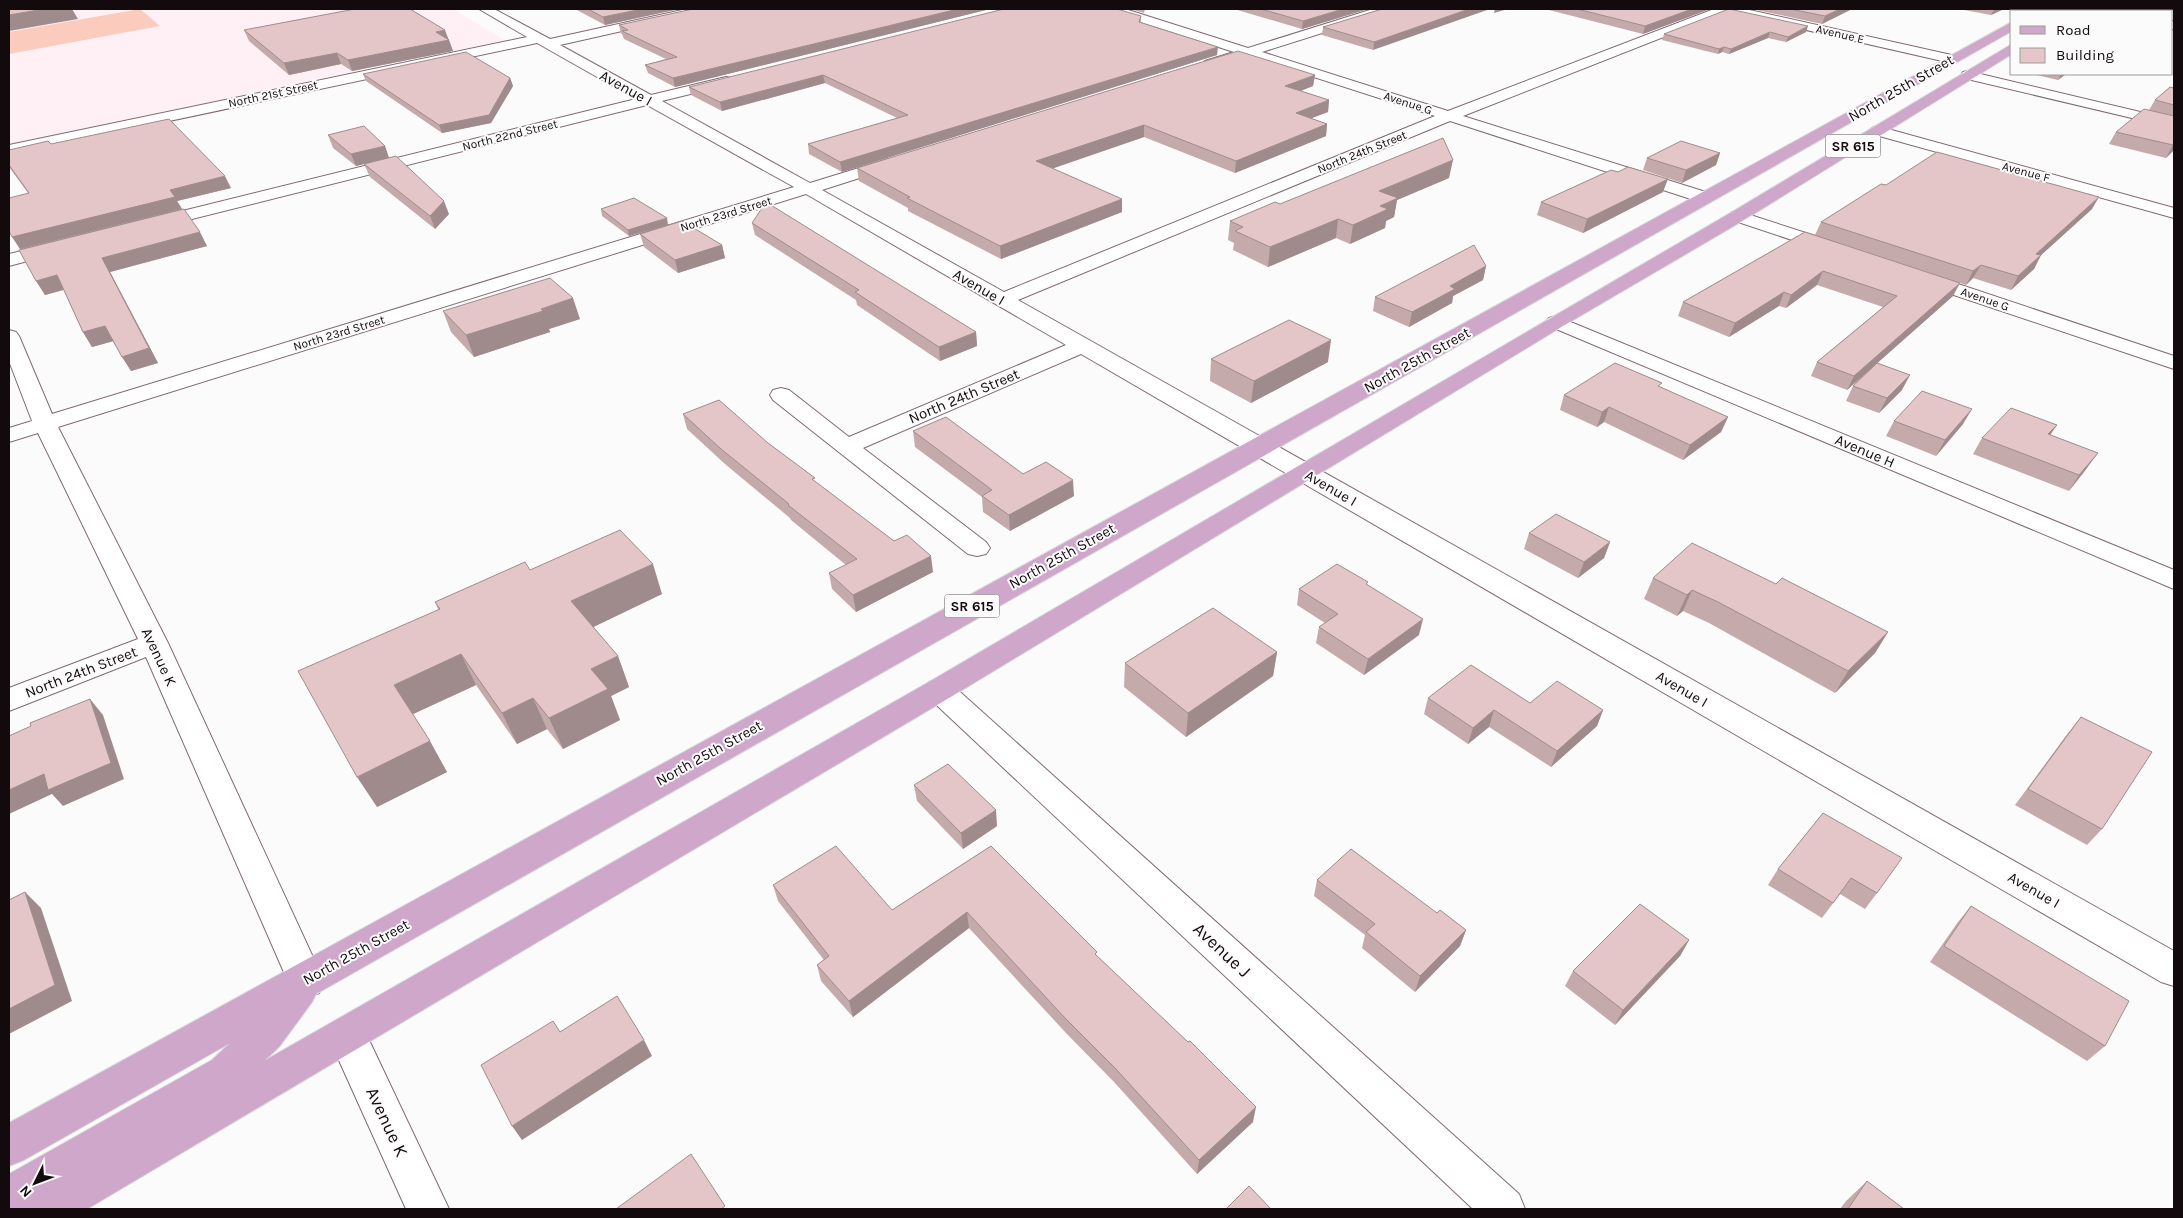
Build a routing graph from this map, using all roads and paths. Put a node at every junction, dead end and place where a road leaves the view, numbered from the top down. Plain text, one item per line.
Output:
1 (486, 9) edge
2 (702, 9) edge
3 (1113, 9) edge
4 (1385, 9) edge
5 (1724, 9) edge
6 (1730, 9) edge
7 (2010, 27) edge
8 (543, 41) junction
9 (2010, 49) edge
10 (1247, 52) junction
11 (1944, 63) junction
12 (1190, 70) edge
13 (1968, 75) junction
14 (743, 76) edge
15 (648, 100) junction
16 (1449, 116) junction
17 (2174, 124) edge
18 (1877, 131) junction
19 (9, 150) edge
20 (913, 156) edge
21 (809, 189) junction
22 (1703, 198) junction
23 (2174, 213) edge
24 (1738, 216) junction
25 (135, 228) edge
26 (76, 243) edge
27 (1850, 254) edge
28 (9, 260) edge
29 (1905, 272) edge
30 (1598, 298) junction
31 (1001, 300) junction
32 (1556, 322) junction
33 (9, 336) edge
34 (1082, 346) junction
35 (2174, 363) edge
36 (781, 395) dead end
37 (45, 424) junction
38 (9, 435) edge
39 (847, 446) junction
40 (1259, 447) junction
41 (1304, 472) junction
42 (977, 548) dead end
43 (2174, 580) edge
44 (154, 643) junction
45 (939, 690) junction
46 (9, 700) edge
47 (2174, 970) edge
48 (306, 981) junction
49 (347, 1036) junction
50 (9, 1145) edge
51 (9, 1197) edge
52 (46, 1209) edge
53 (428, 1209) edge
54 (1504, 1209) edge

1 - 8 street, Avenue I
2 - 8 street, North 21st Street
3 - 10 street, Avenue G
4 - 10 street
5 - 16 street, North 24th Street
6 - 11 street, Avenue E
7 - 11 main road, North 25th Street / SR 615
8 - 15 street, Avenue I
8 - 19 street, North 21st Street
9 - 13 main road, North 25th Street / SR 615
10 - 12 street
10 - 16 street, Avenue G
11 - 18 main road
11 - 22 main road, North 25th Street / SR 615
13 - 17 street
13 - 18 main road, North 25th Street / SR 615
14 - 15 street, North 22nd Street
15 - 21 street, Avenue I
15 - 25 street, North 22nd Street
16 - 22 street, Avenue G
16 - 31 street, North 24th Street
18 - 23 street, Avenue F
18 - 24 main road, North 25th Street / SR 615
20 - 21 street, North 23rd Street
21 - 31 street, Avenue I
21 - 37 street, North 23rd Street
22 - 30 main road
22 - 40 main road, North 25th Street / SR 615
24 - 27 street
24 - 30 main road, North 25th Street / SR 615
26 - 28 street
29 - 35 street, Avenue G
30 - 32 main road, North 25th Street / SR 615
31 - 34 street, Avenue I
32 - 41 main road, North 25th Street / SR 615
32 - 43 street, Avenue H
33 - 37 street, Avenue K
34 - 39 street, North 24th Street
34 - 40 street, Avenue I
36 - 39 street
37 - 38 street, North 23rd Street
37 - 44 street, Avenue K
39 - 42 street
40 - 41 street, Avenue I
40 - 48 main road, North 25th Street / SR 615
41 - 45 main road, North 25th Street / SR 615
41 - 47 street, Avenue I
44 - 46 street, North 24th Street
44 - 48 street, Avenue K
45 - 49 main road, North 25th Street / SR 615
45 - 54 street, Avenue J
48 - 50 main road, North 25th Street / SR 615
48 - 51 main road
49 - 52 main road, North 25th Street / SR 615
49 - 53 street, Avenue K

